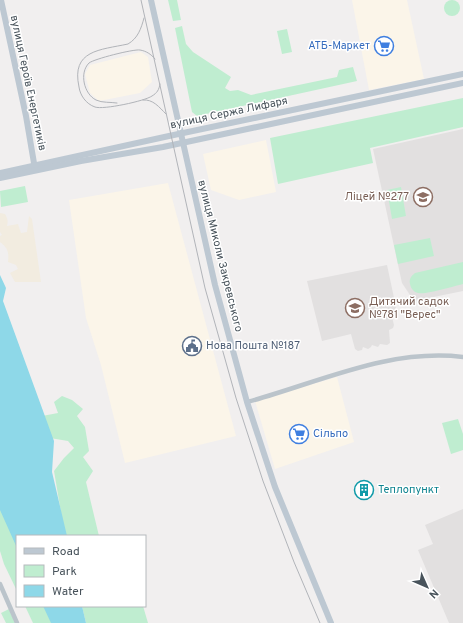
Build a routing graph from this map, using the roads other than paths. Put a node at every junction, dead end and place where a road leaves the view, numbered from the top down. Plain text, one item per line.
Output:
1 (1, 0) edge
2 (151, 0) edge
3 (463, 74) edge
4 (463, 83) edge
5 (181, 134) junction
6 (182, 142) junction
7 (35, 168) junction
8 (0, 173) edge
9 (0, 178) edge
10 (463, 358) edge
11 (247, 402) junction
12 (0, 584) edge
13 (17, 623) edge
14 (331, 623) edge

1 - 7 street, вулиця Героїв Енергетиків
2 - 5 street, вулиця Миколи Закревського
3 - 5 street, вулиця Сержа Лифаря
4 - 6 street, вулиця Сержа Лифаря
5 - 6 street, вулиця Миколи Закревського
5 - 7 street, вулиця Сержа Лифаря
6 - 7 street, вулиця Сержа Лифаря
6 - 11 street, вулиця Миколи Закревського
7 - 8 street, вулиця Сержа Лифаря
7 - 9 street, вулиця Сержа Лифаря
10 - 11 street
11 - 14 street, вулиця Миколи Закревського
12 - 13 street

